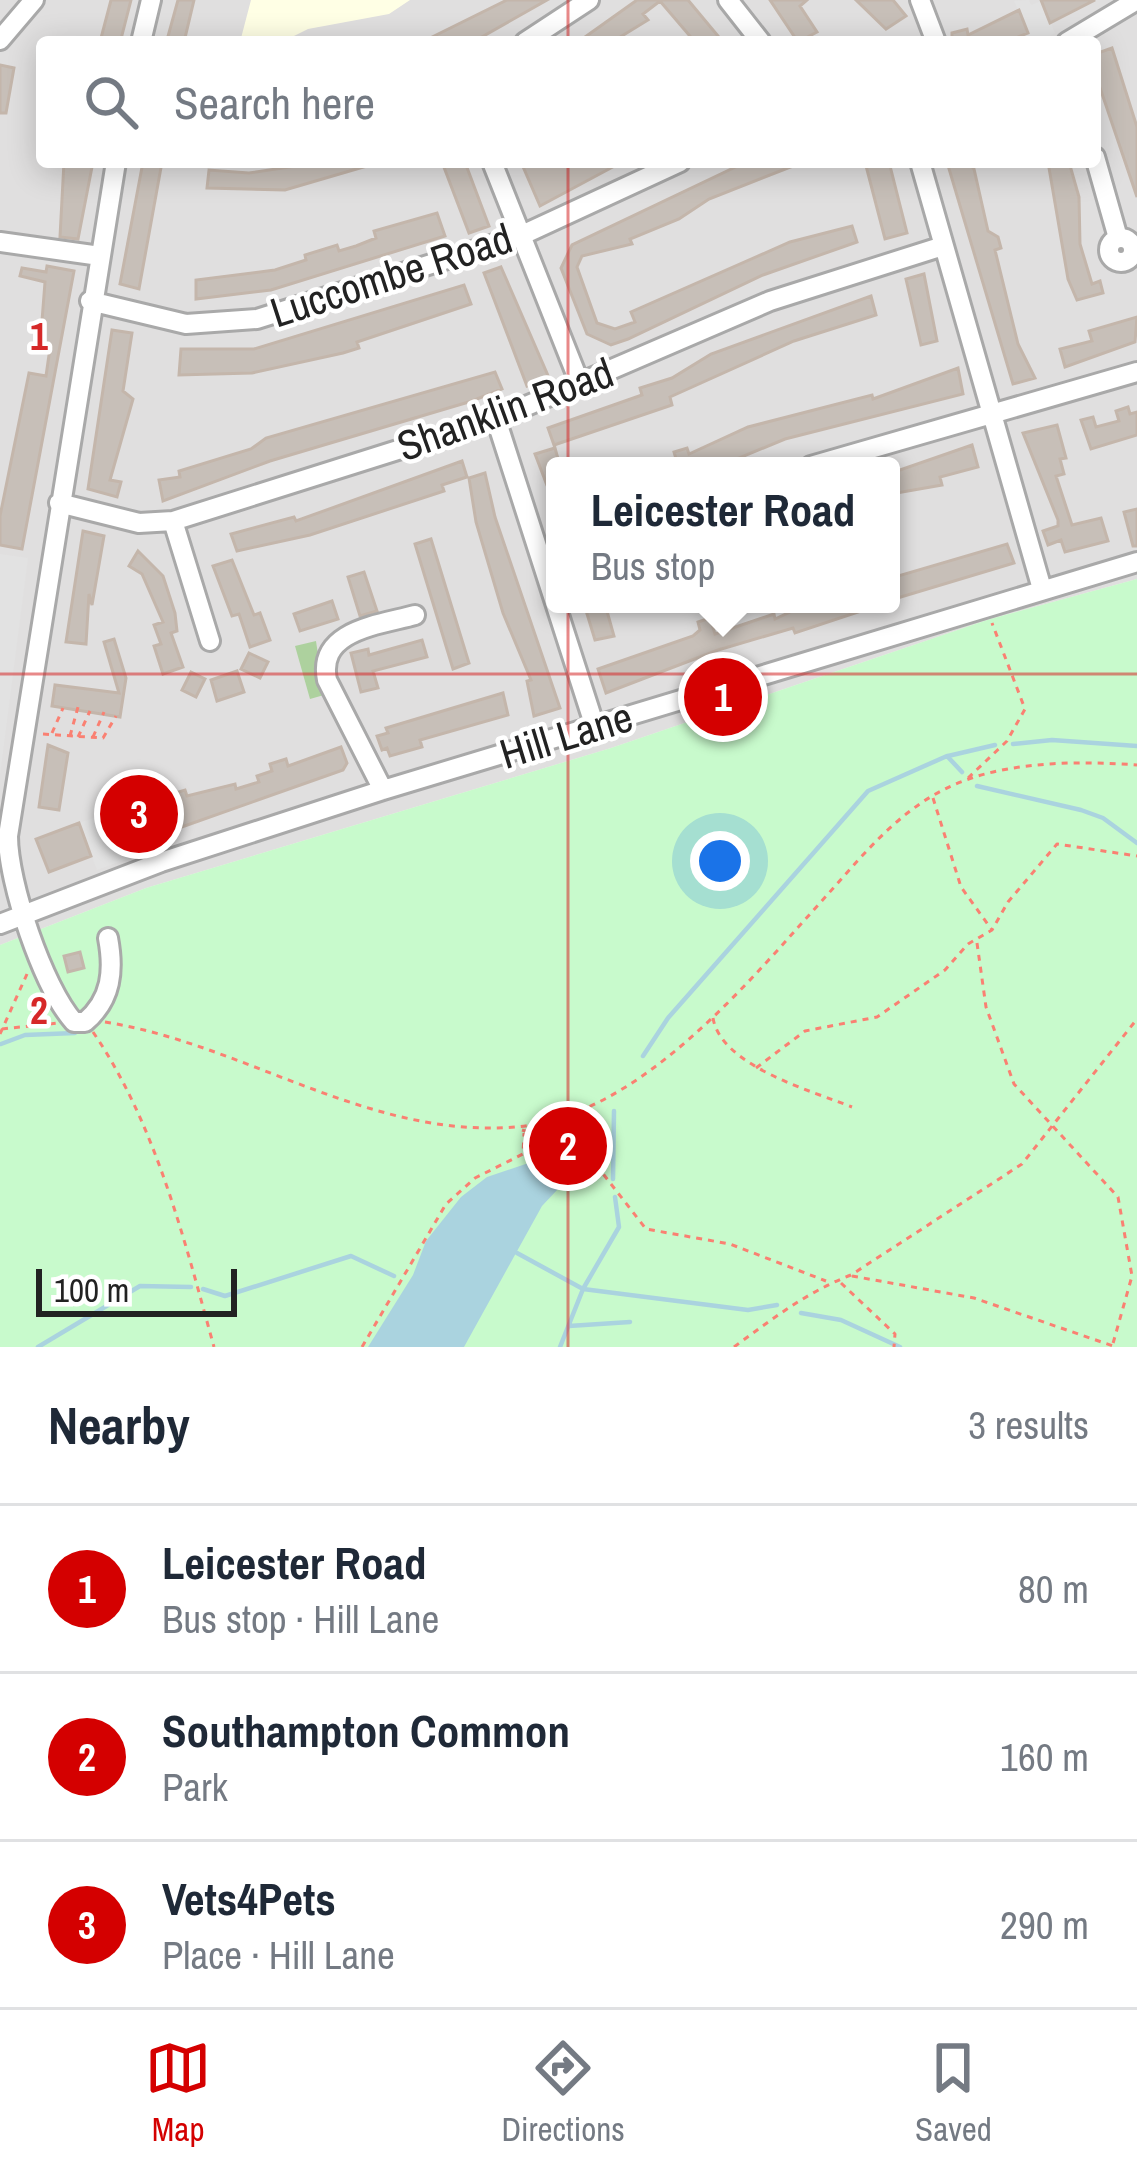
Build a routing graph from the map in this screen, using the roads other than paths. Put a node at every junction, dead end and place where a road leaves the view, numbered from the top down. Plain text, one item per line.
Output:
1 (34, 0) edge
2 (152, 0) edge
3 (589, 0) edge
4 (728, 0) edge
5 (920, 0) edge
6 (1137, 1) edge
7 (143, 36) edge
8 (534, 36) edge
9 (756, 36) edge
10 (934, 36) edge
11 (1077, 36) edge
12 (0, 40) edge
13 (115, 168) edge
14 (494, 168) edge
15 (667, 168) edge
16 (922, 168) edge
17 (1098, 168) edge
18 (520, 236) junction
19 (1118, 238) dead end
20 (0, 242) edge
21 (943, 246) junction
22 (100, 256) junction
23 (90, 301) junction
24 (1137, 373) edge
25 (580, 384) junction
26 (990, 414) junction
27 (496, 419) junction
28 (842, 457) edge
29 (59, 503) junction
30 (173, 521) junction
31 (546, 557) edge
32 (1137, 562) edge
33 (1042, 589) junction
34 (403, 613) dead end
35 (563, 613) edge
36 (210, 641) dead end
37 (595, 728) junction
38 (7, 787) edge
39 (383, 790) junction
40 (26, 914) junction
41 (0, 924) edge
42 (108, 938) dead end

1 - 12 street
2 - 7 street
3 - 8 street
4 - 9 street
5 - 10 street
6 - 11 street
13 - 22 street
14 - 18 street
15 - 18 street, Luccombe Road
16 - 21 street
17 - 19 street
18 - 23 street, Luccombe Road
18 - 25 street
20 - 22 street
21 - 25 street, Shanklin Road
21 - 26 street
22 - 23 street
23 - 29 street
24 - 26 street
25 - 27 street, Shanklin Road
26 - 28 street
26 - 33 street
27 - 30 street, Shanklin Road
27 - 31 street
29 - 30 street, Shanklin Road
29 - 38 street
30 - 36 street
32 - 33 street, Hill Lane
33 - 37 street, Hill Lane
34 - 39 street
35 - 37 street
37 - 39 street, Hill Lane
38 - 40 street
39 - 40 street, Hill Lane
40 - 41 street, Hill Lane
40 - 42 street

